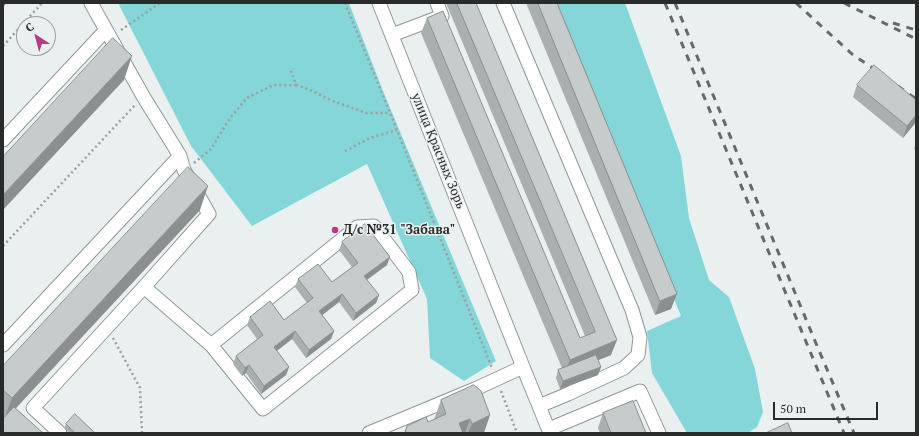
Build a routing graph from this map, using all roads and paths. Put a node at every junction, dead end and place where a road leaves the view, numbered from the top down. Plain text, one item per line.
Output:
1 (42, 3) edge
2 (91, 3) edge
3 (160, 3) edge
4 (345, 3) edge
5 (379, 3) edge
6 (437, 3) edge
7 (503, 3) edge
8 (442, 16) junction
9 (448, 31) edge
10 (108, 34) junction
11 (392, 35) junction
12 (3, 46) edge
13 (291, 71) dead end
14 (296, 85) junction
15 (143, 96) junction
16 (390, 113) junction
17 (397, 130) junction
18 (3, 140) edge
19 (345, 151) dead end
20 (180, 156) junction
21 (184, 170) junction
22 (3, 246) edge
23 (144, 286) junction
24 (107, 327) junction
25 (3, 345) edge
26 (210, 345) junction
27 (523, 367) junction
28 (496, 379) junction
29 (539, 406) junction
30 (550, 431) edge
31 (60, 433) edge
32 (143, 433) edge
33 (369, 433) edge
34 (517, 433) edge
35 (659, 433) edge

1 - 12 path
2 - 10 street
3 - 10 path
4 - 16 path
5 - 11 street, улица Красных Зорь
6 - 8 street
7 - 29 street
8 - 9 street
8 - 11 street
10 - 15 street
10 - 18 street
11 - 27 street, улица Красных Зорь
13 - 14 path
14 - 16 path
14 - 21 path
15 - 20 street
15 - 22 path
16 - 17 path
17 - 19 path
17 - 28 path
20 - 21 street
20 - 25 street
21 - 23 street
23 - 24 street
23 - 26 street
24 - 31 street
24 - 32 path
26 - 26 street
27 - 28 street
27 - 29 street, улица Красных Зорь
28 - 33 street
28 - 34 path
29 - 30 street, улица Красных Зорь
30 - 35 street

